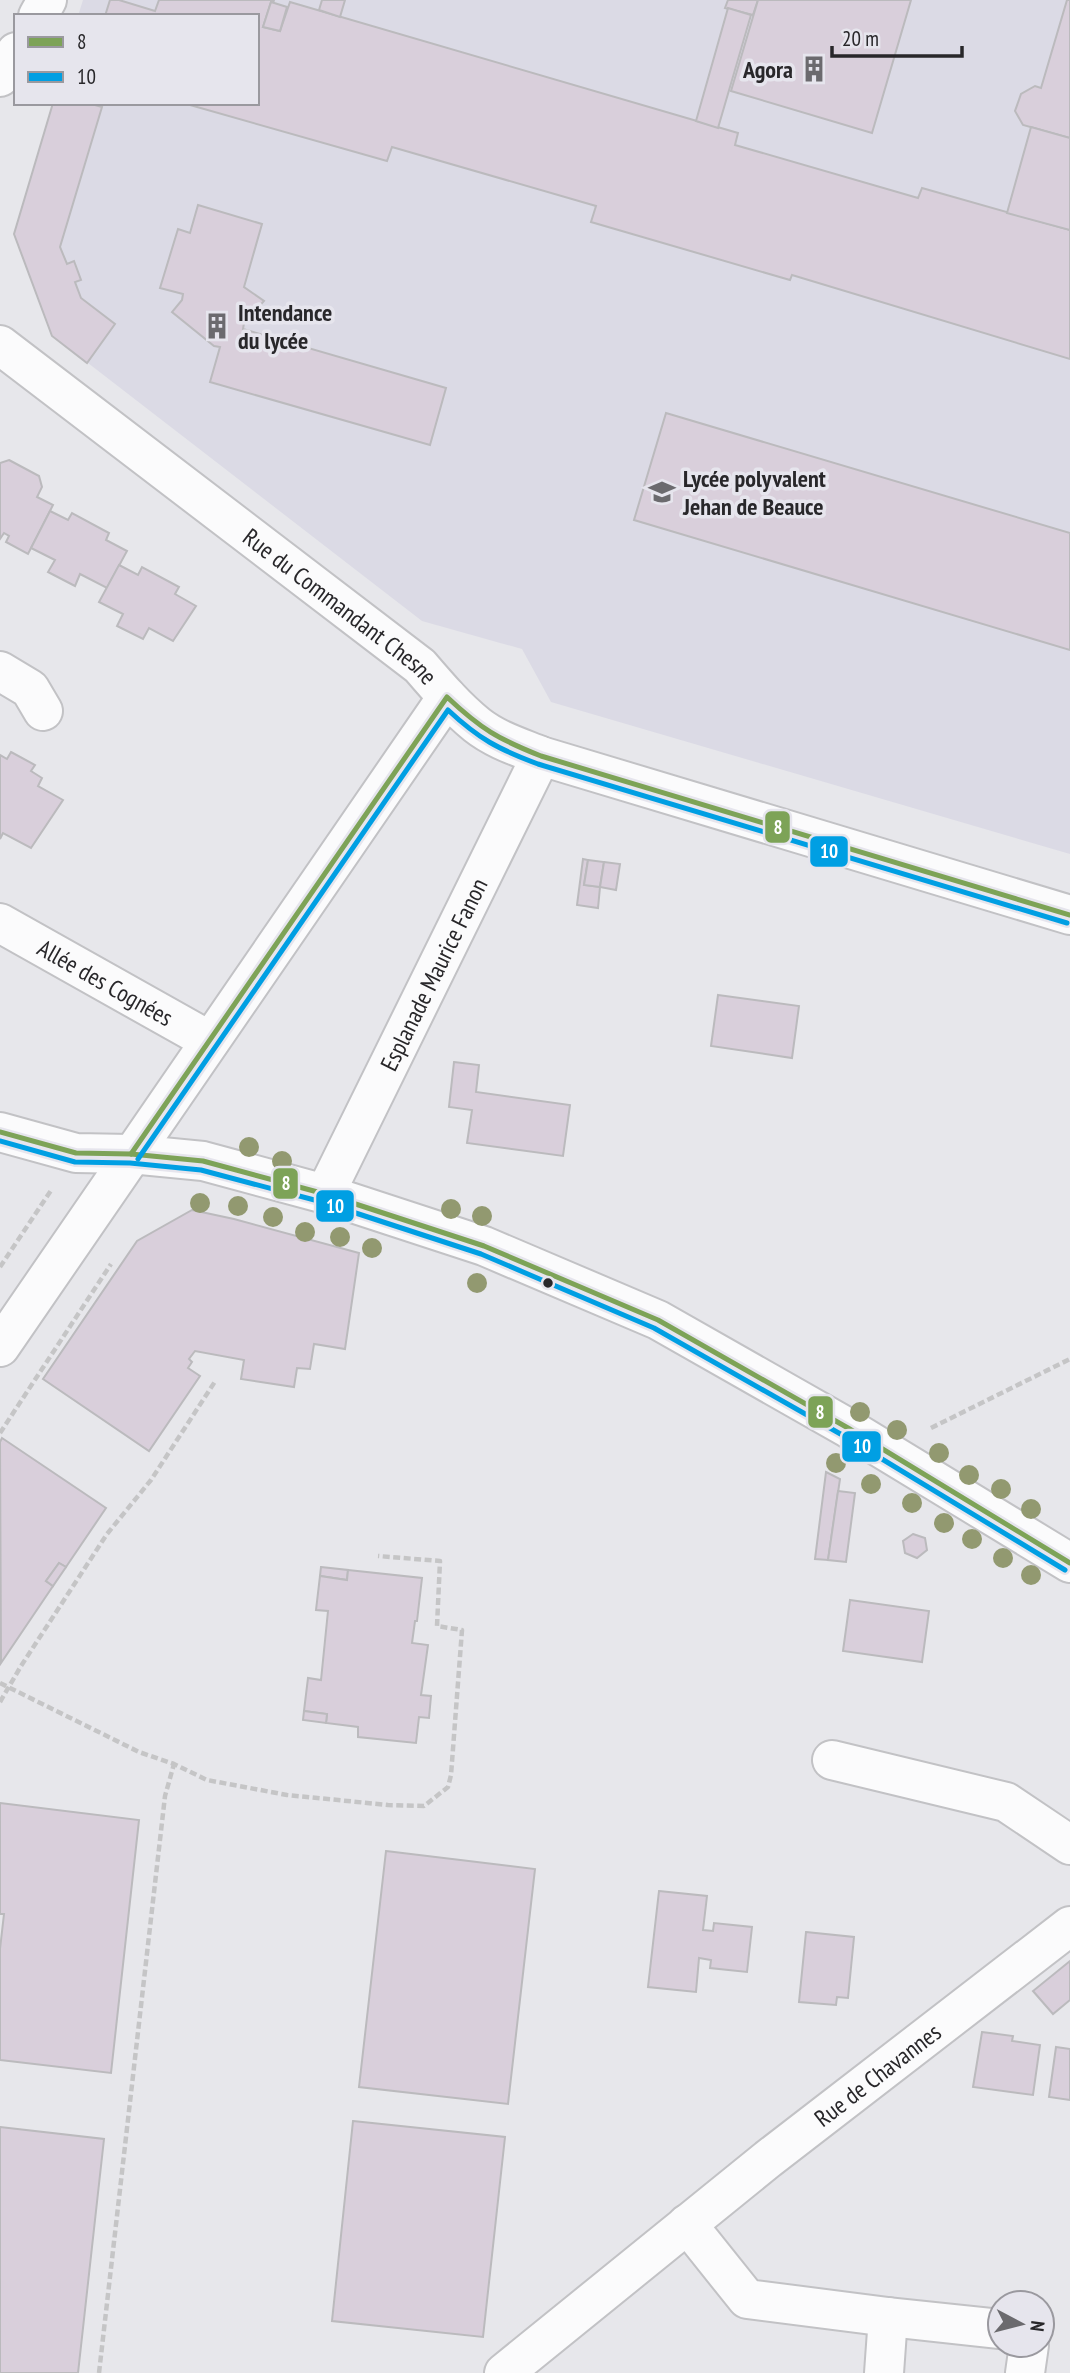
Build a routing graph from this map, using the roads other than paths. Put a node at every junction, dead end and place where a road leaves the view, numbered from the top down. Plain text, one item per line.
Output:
1 (14, 55) edge
2 (0, 77) edge
3 (0, 345) edge
4 (0, 671) edge
5 (447, 697) junction
6 (43, 711) dead end
7 (541, 756) junction
8 (1070, 915) edge
9 (0, 923) edge
10 (210, 1041) junction
11 (0, 1132) edge
12 (131, 1154) junction
13 (325, 1194) junction
14 (0, 1347) edge
15 (1070, 1563) edge
16 (832, 1760) dead end
17 (1070, 1845) edge
18 (1070, 1926) edge
19 (687, 2224) junction
20 (888, 2318) junction
21 (986, 2328) edge
22 (504, 2373) edge
23 (884, 2373) edge

1 - 2 street
3 - 5 street, Rue du Commandant Chesne
4 - 6 street
5 - 7 street, Rue du Commandant Chesne
5 - 10 street
7 - 8 street, Rue du Commandant Chesne
7 - 13 street, Esplanade Maurice Fanon
9 - 10 street, Allée des Cognées
10 - 12 street
11 - 12 street
12 - 13 street
12 - 14 street
13 - 15 street
16 - 17 street
18 - 19 street, Rue de Chavannes
19 - 20 street
19 - 22 street, Rue de Chavannes
20 - 21 street
20 - 23 street

